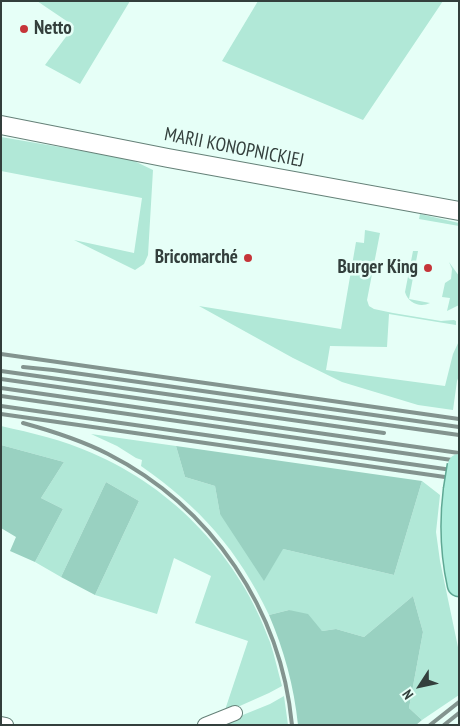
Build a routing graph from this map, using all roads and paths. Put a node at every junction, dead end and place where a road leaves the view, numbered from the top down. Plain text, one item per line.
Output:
1 (1, 125) edge
2 (459, 211) edge
3 (459, 465) edge
4 (459, 584) edge
5 (235, 713) dead end
6 (1, 724) edge
7 (6, 725) edge
8 (205, 725) edge

1 - 2 street, MARII KONOPNICKIEJ
3 - 4 main road, bridge
5 - 8 street
6 - 7 street

